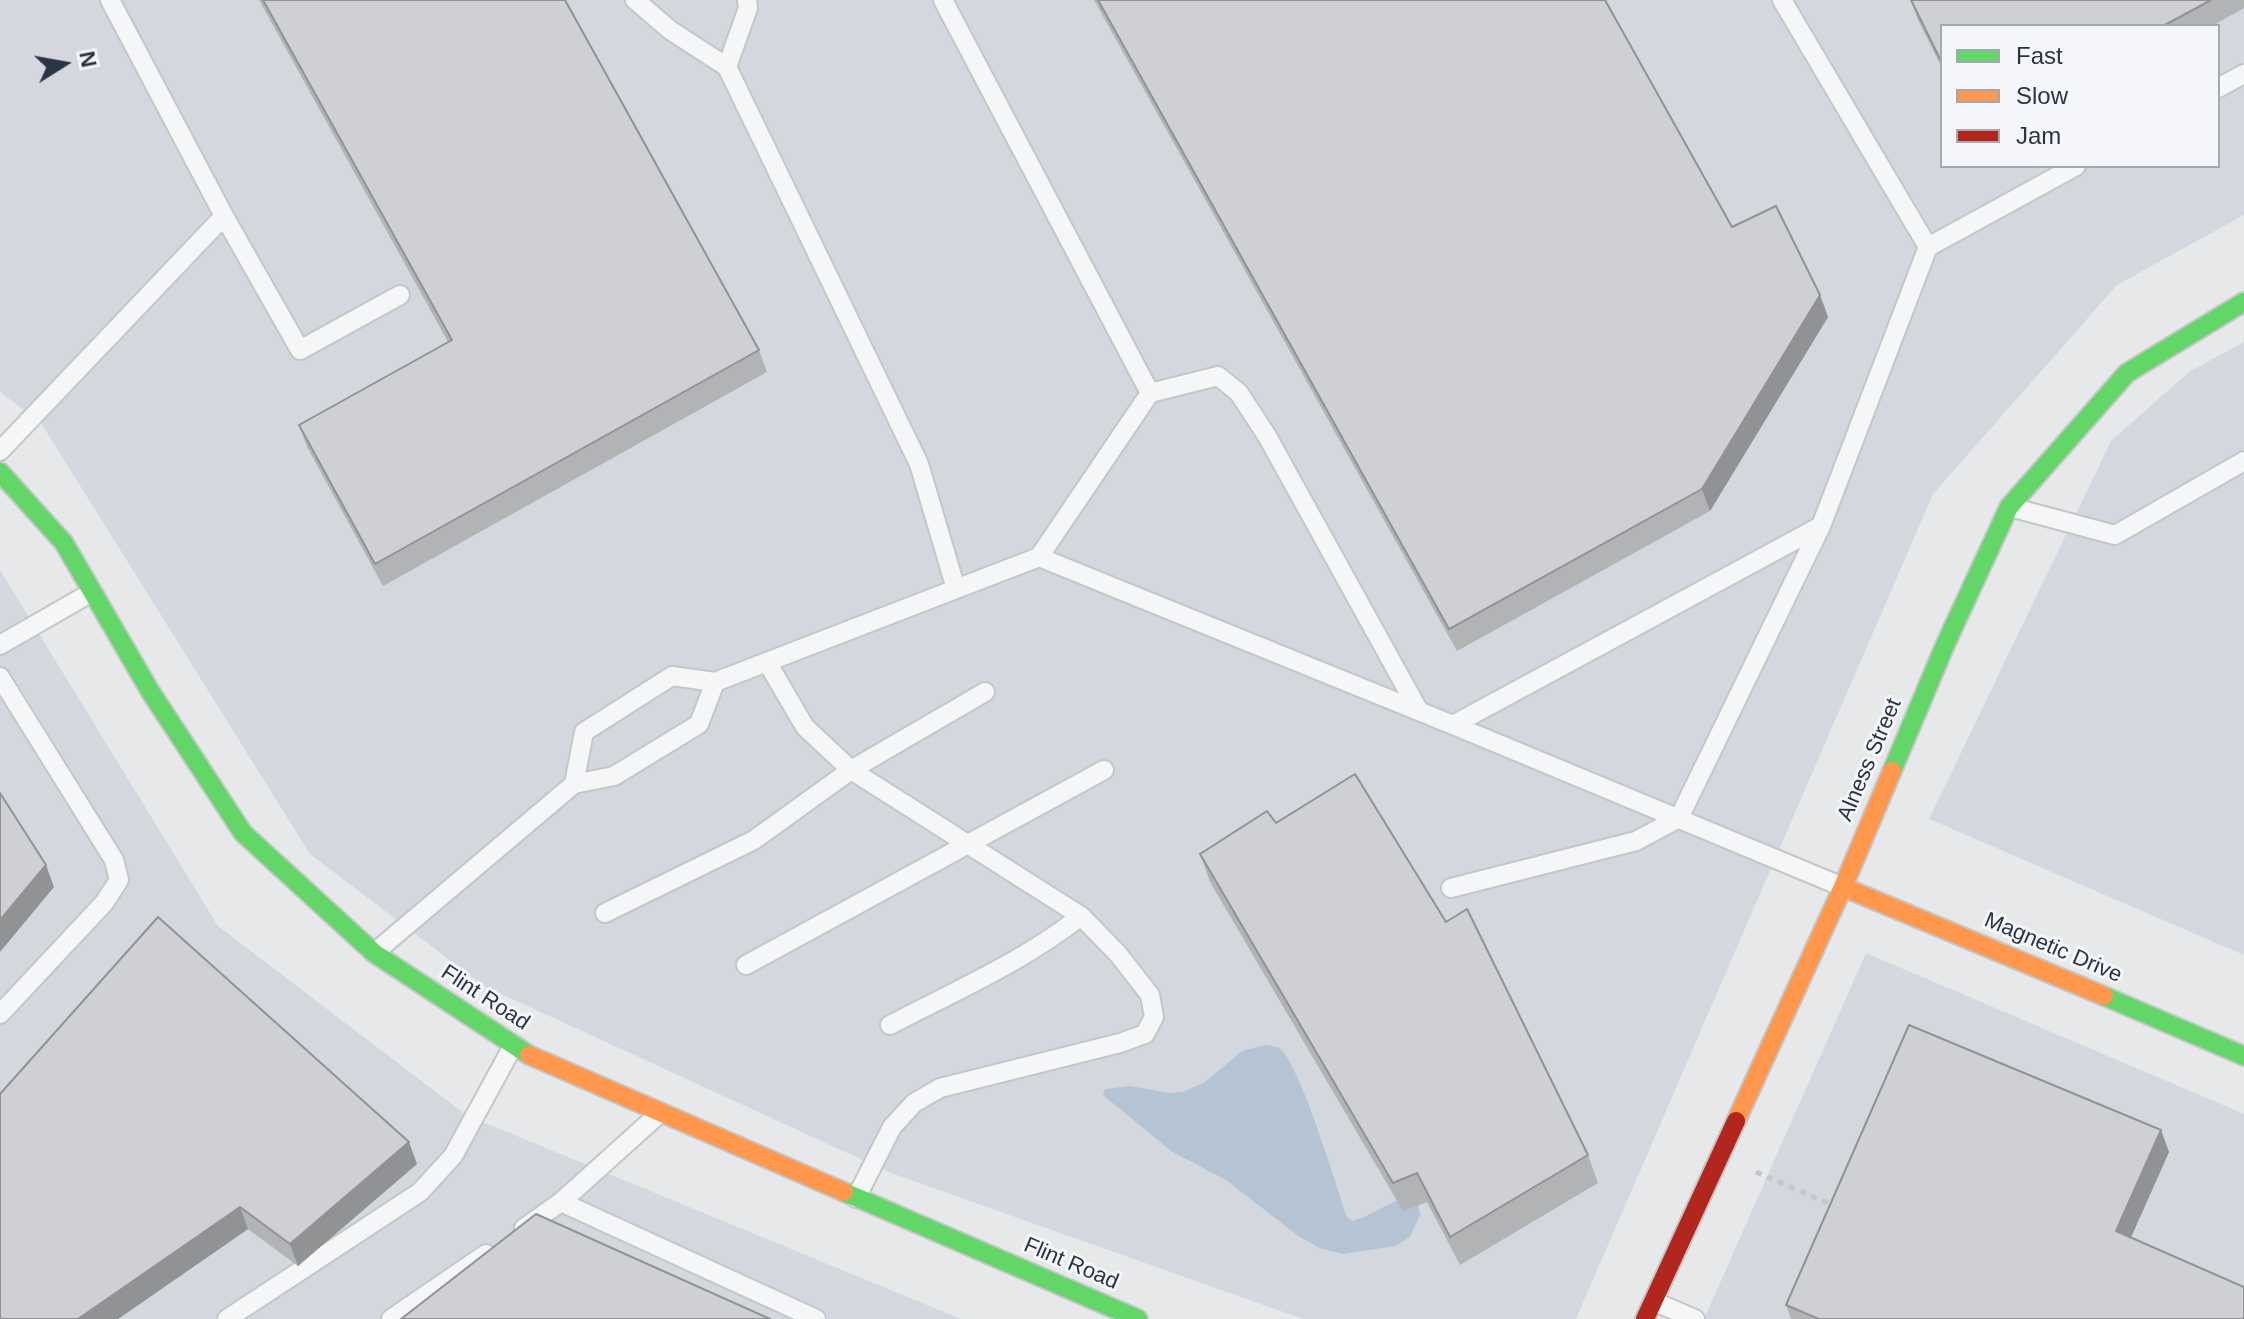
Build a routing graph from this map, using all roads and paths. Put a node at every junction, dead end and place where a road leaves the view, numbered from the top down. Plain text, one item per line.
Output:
1 (110, 0) edge
2 (635, 0) edge
3 (747, 0) edge
4 (943, 0) edge
5 (1782, 0) edge
6 (727, 67) junction
7 (2244, 74) edge
8 (2220, 87) edge
9 (2072, 168) edge
10 (224, 216) junction
11 (1928, 247) junction
12 (400, 295) dead end
13 (2244, 302) edge
14 (1150, 393) junction
15 (0, 451) edge
16 (2244, 461) edge
17 (0, 472) edge
18 (2009, 507) junction
19 (1821, 526) junction
20 (1039, 557) junction
21 (956, 589) junction
22 (92, 592) junction
23 (0, 645) edge
24 (767, 662) junction
25 (0, 677) edge
26 (715, 682) junction
27 (985, 692) dead end
28 (1419, 711) junction
29 (1453, 725) junction
30 (851, 770) junction
31 (1104, 770) dead end
32 (574, 784) junction
33 (1679, 818) junction
34 (967, 843) junction
35 (1843, 887) junction
36 (1451, 888) dead end
37 (605, 913) dead end
38 (1081, 916) junction
39 (374, 953) junction
40 (746, 965) dead end
41 (0, 1014) edge
42 (890, 1025) dead end
43 (513, 1046) junction
44 (2244, 1056) edge
45 (660, 1113) junction
46 (1719, 1157) junction
47 (856, 1198) junction
48 (561, 1202) junction
49 (1843, 1209) edge
50 (1653, 1301) junction
51 (227, 1319) edge
52 (391, 1319) edge
53 (816, 1319) edge
54 (1138, 1319) edge
55 (1645, 1319) edge
56 (1695, 1319) edge

1 - 10 lane
2 - 6 lane
3 - 6 lane
4 - 14 lane
5 - 11 lane
6 - 21 lane
7 - 8 lane
9 - 11 lane
10 - 12 lane
10 - 15 lane
11 - 19 lane
13 - 18 street, Alness Street
14 - 20 lane
14 - 28 lane
16 - 18 lane
17 - 22 street, Flint Road
18 - 35 street, Alness Street
19 - 29 lane
19 - 33 lane
20 - 21 lane
20 - 28 lane
21 - 24 lane
22 - 23 lane
22 - 39 street, Flint Road
24 - 26 lane
24 - 30 lane
25 - 41 lane
26 - 32 lane
26 - 32 lane
27 - 30 lane
28 - 29 lane
29 - 33 lane
30 - 34 lane
30 - 37 lane
31 - 34 lane
32 - 39 lane
33 - 35 lane
33 - 36 lane
34 - 38 lane
34 - 40 lane
35 - 44 street, Magnetic Drive
35 - 46 street, Alness Street
38 - 42 lane
38 - 47 lane
39 - 43 street, Flint Road
43 - 45 street, Flint Road
43 - 51 lane
45 - 47 street, Flint Road
45 - 48 lane
46 - 49 path
46 - 50 street, Alness Street
47 - 54 street, Flint Road
48 - 52 lane
48 - 53 lane
50 - 55 street, Alness Street
50 - 56 lane

